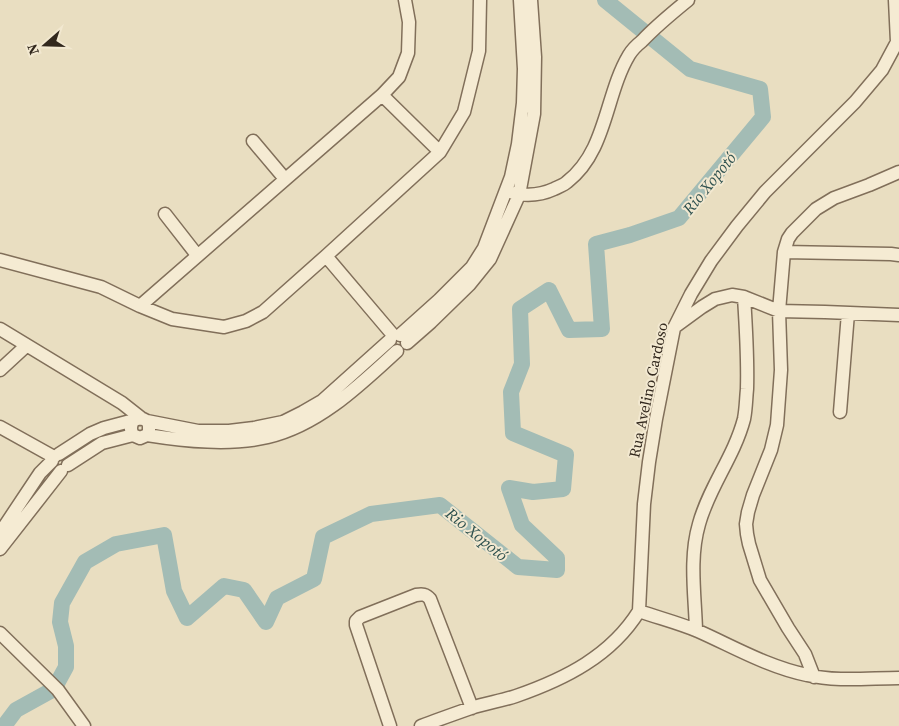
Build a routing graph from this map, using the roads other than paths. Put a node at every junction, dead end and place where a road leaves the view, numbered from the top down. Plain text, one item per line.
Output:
1 (405, 0) edge
2 (480, 0) edge
3 (520, 0) edge
4 (531, 0) edge
5 (688, 0) edge
6 (894, 0) edge
7 (898, 42) edge
8 (382, 95) junction
9 (253, 141) dead end
10 (440, 152) junction
11 (899, 172) edge
12 (285, 179) junction
13 (517, 185) junction
14 (165, 214) dead end
15 (784, 252) junction
16 (197, 255) junction
17 (899, 255) edge
18 (326, 256) junction
19 (0, 260) edge
20 (744, 297) junction
21 (140, 306) junction
22 (779, 311) junction
23 (848, 313) junction
24 (899, 315) edge
25 (674, 328) junction
26 (0, 330) edge
27 (397, 341) junction
28 (26, 346) junction
29 (0, 370) edge
30 (840, 412) dead end
31 (141, 420) junction
32 (0, 427) edge
33 (133, 435) junction
34 (147, 435) junction
35 (59, 462) junction
36 (0, 533) edge
37 (0, 549) edge
38 (639, 611) junction
39 (696, 630) junction
40 (0, 632) edge
41 (814, 677) junction
42 (899, 678) edge
43 (472, 708) junction
44 (84, 726) edge
45 (390, 726) edge
46 (421, 726) edge

1 - 8 street
2 - 10 street
3 - 13 street
4 - 13 street
5 - 13 street
6 - 7 street, Rua Avelino Cardoso
7 - 25 street, Rua Avelino Cardoso
8 - 10 street
8 - 12 street
9 - 12 street
10 - 18 street
11 - 15 street
12 - 16 street
13 - 27 street
13 - 27 street
14 - 16 street
15 - 17 street
15 - 22 street
16 - 21 street
18 - 21 street
18 - 27 street
19 - 21 street
20 - 22 street
20 - 25 street
20 - 39 street
22 - 23 street
22 - 41 street
23 - 24 street
23 - 30 street
25 - 38 street, Rua Avelino Cardoso
26 - 28 street
27 - 31 street
27 - 34 street
28 - 29 street
28 - 31 street
31 - 33 street
31 - 34 street
31 - 35 street
32 - 35 street
33 - 34 street
33 - 35 street
35 - 36 street
35 - 37 street
38 - 39 street
38 - 43 street
39 - 41 street
40 - 44 street
41 - 42 street
43 - 45 street
43 - 46 street

